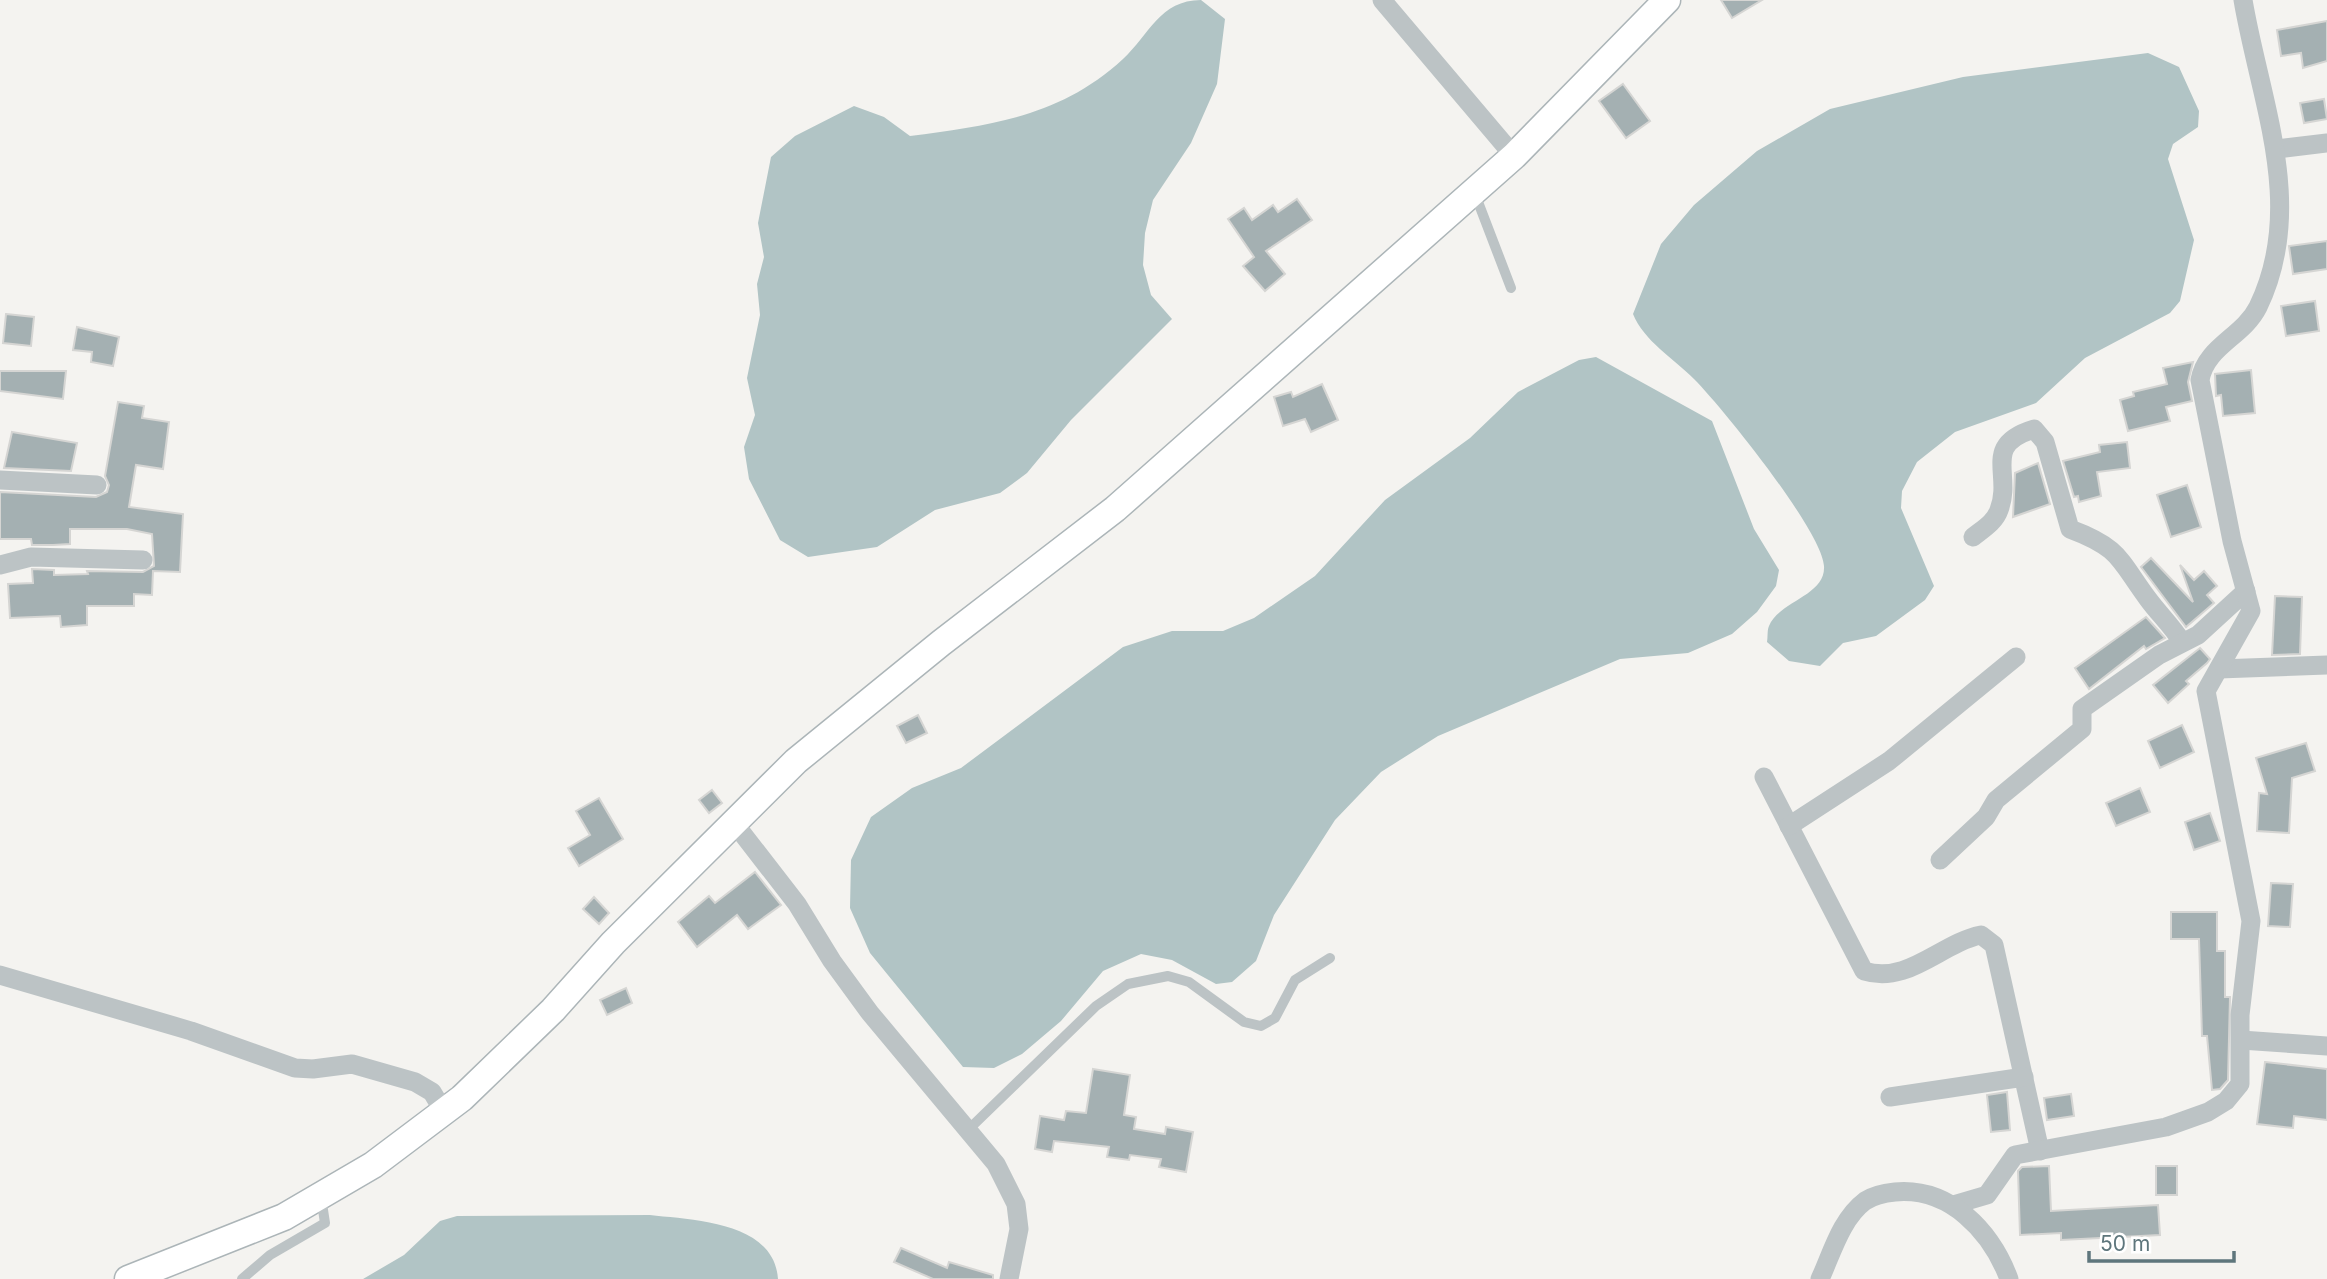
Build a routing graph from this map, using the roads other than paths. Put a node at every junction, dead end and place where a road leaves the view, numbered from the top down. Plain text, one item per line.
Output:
1 (1382, 0) edge
2 (1667, 0) edge
3 (2243, 0) edge
4 (2327, 143) edge
5 (2277, 149) junction
6 (1514, 156) junction
7 (1474, 190) junction
8 (1511, 288) dead end
9 (0, 480) edge
10 (97, 485) dead end
11 (1973, 537) dead end
12 (143, 560) dead end
13 (0, 565) edge
14 (2246, 591) junction
15 (2182, 642) junction
16 (2016, 657) dead end
17 (2327, 665) edge
18 (2219, 669) junction
19 (1764, 777) dead end
20 (735, 824) junction
21 (1789, 826) junction
22 (1940, 860) dead end
23 (1330, 958) dead end
24 (0, 975) edge
25 (2241, 1040) junction
26 (2327, 1046) edge
27 (2024, 1077) junction
28 (1890, 1097) dead end
29 (444, 1112) junction
30 (968, 1130) junction
31 (2040, 1152) junction
32 (321, 1196) junction
33 (1953, 1205) junction
34 (128, 1279) edge
35 (242, 1279) edge
36 (1009, 1279) edge
37 (1820, 1279) edge
38 (2009, 1279) edge

1 - 6 street
2 - 6 street
3 - 5 street
4 - 5 street
5 - 14 street
6 - 7 street
7 - 8 lane
7 - 20 street
9 - 10 street
11 - 15 street
12 - 13 street
14 - 15 street
14 - 18 street
15 - 22 street
16 - 21 street
17 - 18 street
18 - 25 street
19 - 21 street
20 - 29 street
20 - 30 street
21 - 27 street
23 - 30 lane
24 - 29 street
25 - 26 street
25 - 31 street
27 - 28 street
27 - 31 street
29 - 32 street
30 - 36 street
31 - 33 street
32 - 34 street
32 - 35 lane
33 - 37 street
33 - 38 street

